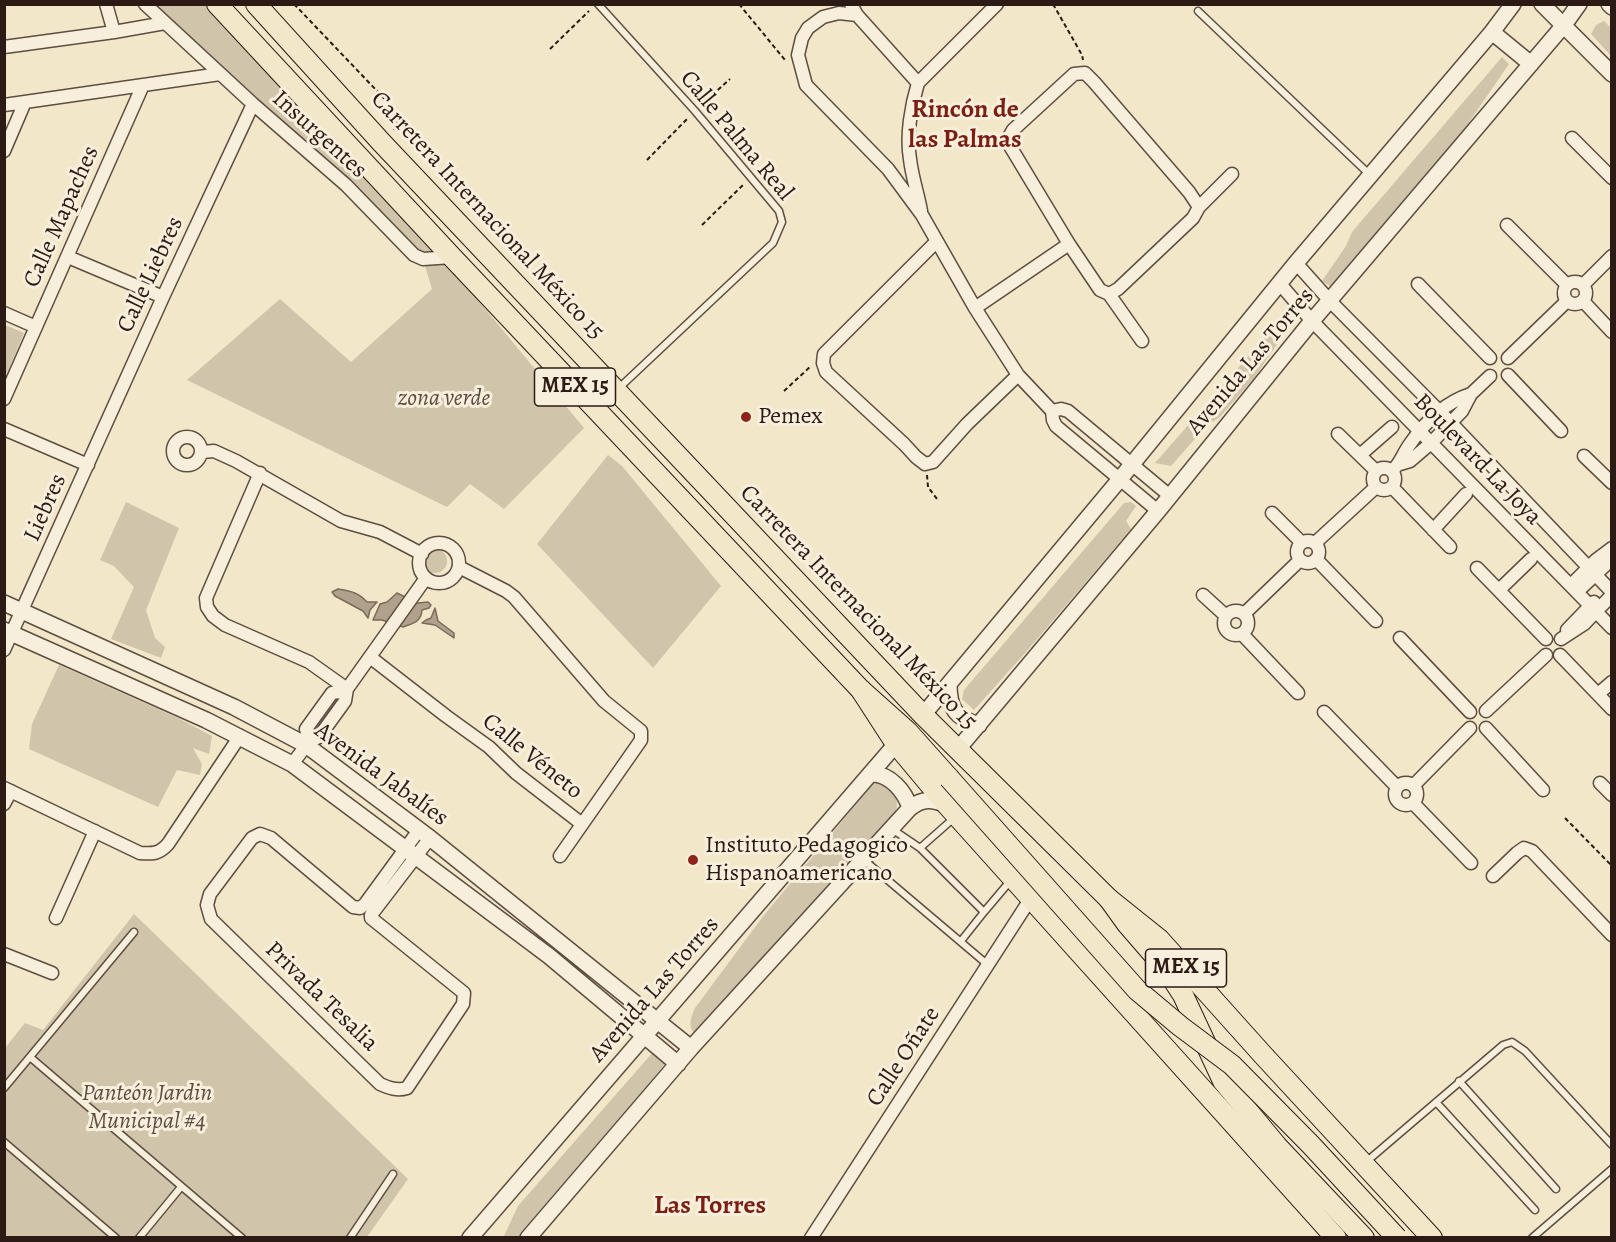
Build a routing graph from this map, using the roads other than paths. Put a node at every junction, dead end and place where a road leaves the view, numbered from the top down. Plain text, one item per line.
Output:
1 (106, 4) edge
2 (145, 4) edge
3 (217, 4) edge
4 (256, 4) edge
5 (597, 4) edge
6 (1513, 4) edge
7 (1542, 4) edge
8 (1579, 4) edge
9 (992, 6) edge
10 (854, 10) edge
11 (1198, 11) dead end
12 (165, 23) junction
13 (1564, 25) junction
14 (114, 32) junction
15 (1492, 32) junction
16 (4, 48) edge
17 (1531, 64) junction
18 (220, 74) junction
19 (1611, 74) edge
20 (918, 83) junction
21 (142, 85) junction
22 (25, 102) junction
23 (254, 104) junction
24 (4, 105) edge
25 (1572, 138) dead end
26 (4, 151) edge
27 (909, 159) junction
28 (888, 169) junction
29 (1232, 174) dead end
30 (1370, 175) junction
31 (1611, 178) edge
32 (1199, 207) junction
33 (922, 215) junction
34 (1507, 225) dead end
35 (936, 242) junction
36 (1068, 244) junction
37 (1611, 256) edge
38 (68, 257) junction
39 (452, 257) junction
40 (1296, 263) junction
41 (1280, 284) junction
42 (1418, 284) dead end
43 (1567, 285) junction
44 (1583, 285) junction
45 (1109, 294) junction
46 (164, 297) junction
47 (1330, 301) junction
48 (1567, 301) junction
49 (1582, 301) junction
50 (975, 308) junction
51 (4, 313) edge
52 (1312, 321) junction
53 (36, 327) junction
54 (1611, 332) edge
55 (1142, 341) dead end
56 (1490, 358) junction
57 (1508, 358) junction
58 (1018, 375) junction
59 (1508, 375) junction
60 (1490, 376) junction
61 (617, 391) junction
62 (1471, 394) junction
63 (4, 399) edge
64 (1053, 411) junction
65 (1439, 411) junction
66 (1451, 423) junction
67 (1392, 427) dead end
68 (4, 429) edge
69 (1420, 431) junction
70 (1561, 431) dead end
71 (1338, 434) dead end
72 (1431, 443) junction
73 (202, 452) dead end
74 (1360, 455) junction
75 (1584, 456) dead end
76 (1132, 464) junction
77 (88, 465) junction
78 (1396, 467) junction
79 (1376, 471) junction
80 (260, 473) junction
81 (1120, 479) junction
82 (1611, 483) edge
83 (1376, 487) junction
84 (1392, 487) junction
85 (1466, 494) dead end
86 (1170, 496) junction
87 (1158, 511) junction
88 (1272, 513) dead end
89 (1433, 530) junction
90 (1302, 543) junction
91 (1315, 543) junction
92 (1450, 547) dead end
93 (1611, 548) edge
94 (422, 554) junction
95 (1611, 558) edge
96 (1316, 559) junction
97 (1531, 559) dead end
98 (1300, 560) junction
99 (459, 567) junction
100 (1477, 568) dead end
101 (1592, 571) junction
102 (426, 578) junction
103 (1574, 589) junction
104 (1499, 590) junction
105 (1610, 592) edge
106 (1203, 595) dead end
107 (4, 603) edge
108 (1593, 609) junction
109 (22, 611) junction
110 (1244, 614) junction
111 (1226, 616) junction
112 (1376, 621) dead end
113 (1611, 628) edge
114 (8, 631) edge
115 (1242, 634) junction
116 (1563, 637) junction
117 (1400, 638) dead end
118 (1546, 639) junction
119 (4, 650) edge
120 (1546, 655) junction
121 (1560, 655) junction
122 (370, 657) junction
123 (1611, 682) edge
124 (949, 684) junction
125 (346, 690) junction
126 (861, 690) junction
127 (1298, 693) dead end
128 (1598, 694) junction
129 (215, 699) junction
130 (1611, 709) edge
131 (1486, 711) junction
132 (1324, 712) dead end
133 (1470, 712) junction
134 (923, 715) junction
135 (206, 720) junction
136 (979, 725) junction
137 (1470, 728) junction
138 (1486, 728) junction
139 (240, 736) junction
140 (308, 743) junction
141 (896, 744) junction
142 (958, 749) junction
143 (292, 764) junction
144 (871, 774) junction
145 (1600, 783) dead end
146 (1414, 785) junction
147 (1397, 787) junction
148 (8, 789) edge
149 (1542, 790) dead end
150 (1611, 795) edge
151 (1413, 803) junction
152 (4, 804) edge
153 (910, 808) junction
154 (952, 810) junction
155 (582, 824) junction
156 (891, 829) junction
157 (95, 831) junction
158 (425, 834) junction
159 (920, 848) junction
160 (410, 852) junction
161 (560, 856) dead end
162 (864, 860) junction
163 (1471, 863) dead end
164 (1493, 876) dead end
165 (1013, 878) junction
166 (1032, 898) junction
167 (1109, 899) junction
168 (984, 912) junction
169 (56, 918) dead end
170 (134, 932) dead end
171 (1611, 935) edge
172 (961, 941) junction
173 (4, 954) edge
174 (988, 965) junction
175 (51, 973) dead end
176 (658, 1022) junction
177 (645, 1036) junction
178 (691, 1048) junction
179 (30, 1057) junction
180 (678, 1064) junction
181 (1459, 1081) junction
182 (4, 1088) edge
183 (1436, 1102) junction
184 (4, 1142) edge
185 (1611, 1145) edge
186 (1363, 1164) junction
187 (1611, 1169) edge
188 (393, 1174) dead end
189 (181, 1187) junction
190 (1556, 1189) dead end
191 (1535, 1210) dead end
192 (116, 1238) edge
193 (139, 1238) edge
194 (242, 1238) edge
195 (350, 1238) edge
196 (470, 1238) edge
197 (528, 1238) edge
198 (811, 1238) edge
199 (1336, 1238) edge
200 (1364, 1238) edge
201 (1397, 1238) edge
202 (1432, 1238) edge
203 (1532, 1238) edge

1 - 14 street
2 - 12 street, Insurgentes
3 - 39 main road, MEX 15
4 - 61 main road, Carretera Internacional México 15 / MEX 15
5 - 61 lane, Calle Palma Real
6 - 15 street, Avenida Las Torres
7 - 13 street
8 - 13 street, Avenida Las Torres
9 - 20 street
10 - 20 street
10 - 28 street
11 - 30 lane
12 - 14 street
12 - 18 street, Insurgentes
13 - 17 street, Avenida Las Torres
13 - 19 street
14 - 16 street
15 - 17 street
15 - 30 street, Avenida Las Torres
17 - 47 street, Avenida Las Torres
18 - 21 street
18 - 23 street, Insurgentes
20 - 27 street
21 - 22 street
21 - 38 street, Calle Mapaches
22 - 24 street
22 - 26 street
23 - 39 street, Insurgentes
23 - 46 street, Calle Liebres
25 - 31 street
27 - 28 street
27 - 33 street
28 - 33 street
29 - 32 street
30 - 40 street, Avenida Las Torres
32 - 36 street
32 - 45 street
33 - 35 street
34 - 43 street
35 - 50 street
35 - 58 street
36 - 45 street
36 - 50 street
37 - 44 street
38 - 46 street
38 - 53 street, Calle Mapaches
39 - 126 main road, MEX 15
40 - 41 street, Avenida Las Torres
40 - 47 street
41 - 52 street
41 - 76 street, Avenida Las Torres
42 - 56 street
43 - 44 street
43 - 48 street
44 - 49 street
45 - 55 street
46 - 77 street, Calle Liebres
47 - 52 street, Avenida Las Torres
47 - 65 street, Boulevard La Joya
48 - 49 street
48 - 57 street
49 - 54 street
50 - 58 street
51 - 53 street
52 - 69 street, Boulevard La Joya
52 - 86 street, Avenida Las Torres
53 - 63 street, Calle Mapaches
56 - 57 street
56 - 60 street
57 - 59 street
58 - 64 street
59 - 60 street
59 - 70 street
60 - 62 street
61 - 134 main road, Carretera Internacional México 15 / MEX 15
62 - 65 street
62 - 66 street
64 - 76 street
64 - 81 street
65 - 66 street, Boulevard La Joya
65 - 69 street
66 - 72 street
66 - 101 street, Boulevard La Joya
67 - 74 street
68 - 77 street
69 - 72 street, Boulevard La Joya
69 - 78 street
71 - 74 street
72 - 78 street
72 - 103 street, Boulevard La Joya
73 - 80 street
74 - 79 street
75 - 82 street
76 - 81 street, Avenida Las Torres
76 - 86 street
77 - 109 street, Liebres
78 - 79 street
78 - 84 street
79 - 83 street
80 - 94 street
80 - 125 street
81 - 87 street
81 - 124 street, Avenida Las Torres
83 - 84 street
83 - 91 street
84 - 89 street
85 - 89 street
86 - 87 street, Avenida Las Torres
87 - 136 street, Avenida Las Torres
88 - 90 street
89 - 92 street
90 - 91 street
90 - 98 street
91 - 96 street
93 - 101 street
94 - 99 street
94 - 102 street
95 - 101 street
96 - 98 street
96 - 112 street
97 - 104 street
98 - 110 street
99 - 102 street
99 - 155 street, Calle Véneto
100 - 104 street
101 - 103 street
101 - 105 street, Boulevard La Joya
102 - 122 street
103 - 108 street, Boulevard La Joya
104 - 118 street
105 - 108 street
106 - 111 street
107 - 109 street, Avenida Jabalíes
108 - 113 street, Boulevard La Joya
108 - 116 street
109 - 114 street, Liebres
109 - 129 street, Avenida Jabalíes
110 - 111 street
110 - 115 street
111 - 115 street
114 - 119 street, Liebres
114 - 135 street, Avenida Jabalíes
115 - 127 street
116 - 118 street
116 - 121 street
117 - 133 street
118 - 120 street
120 - 121 street
120 - 131 street
121 - 128 street
122 - 125 street
122 - 155 street, Calle Véneto
123 - 128 street
124 - 134 street, Avenida Las Torres
124 - 136 street
125 - 140 street
126 - 141 main road, MEX 15
126 - 201 main road, MEX 15, bridge
128 - 130 street
129 - 135 street
129 - 140 street, Avenida Jabalíes
131 - 133 street
131 - 138 street
132 - 147 street
133 - 137 street
134 - 142 main road, Carretera Internacional México 15 / MEX 15
135 - 139 street, Avenida Jabalíes
136 - 142 street, Avenida Las Torres
137 - 138 street
137 - 146 street
138 - 149 street
139 - 143 street, Avenida Jabalíes
139 - 157 street
140 - 143 street
140 - 158 street, Avenida Jabalíes
141 - 144 street, Avenida Las Torres
141 - 154 main road, MEX 15
142 - 167 main road, Carretera Internacional México 15 / MEX 15
143 - 160 street, Avenida Jabalíes
144 - 153 street
144 - 176 street, Avenida Las Torres
145 - 150 street
146 - 147 street
146 - 151 street
147 - 151 street
148 - 152 street
148 - 157 street
151 - 163 street
153 - 154 street
153 - 156 street
154 - 159 lane
154 - 165 main road, MEX 15
155 - 161 street
156 - 159 lane
156 - 162 street
157 - 169 street
158 - 160 street
158 - 176 street, Avenida Jabalíes
159 - 168 lane
160 - 160 street, Privada Tesalia
160 - 177 street, Avenida Jabalíes
162 - 172 lane
162 - 178 street
164 - 171 street
165 - 166 main road, MEX 15
165 - 168 lane
166 - 174 street, Calle Oñate
166 - 199 main road, MEX 15
167 - 186 main road, Carretera Internacional México 15 / MEX 15
167 - 200 main road
168 - 172 lane
170 - 179 lane
172 - 174 lane
173 - 175 street
174 - 198 street, Calle Oñate
176 - 177 street, Avenida Las Torres
176 - 178 street, Avenida Jabalíes
177 - 180 street, Avenida Jabalíes
177 - 196 street, Avenida Las Torres
178 - 180 street
179 - 182 lane
179 - 189 lane
180 - 197 street
181 - 183 lane
181 - 185 lane
181 - 190 lane
183 - 186 lane
183 - 191 lane
184 - 192 lane
186 - 202 main road, Carretera Internacional México 15 / MEX 15
187 - 203 lane
188 - 195 lane
189 - 193 lane
189 - 194 lane

